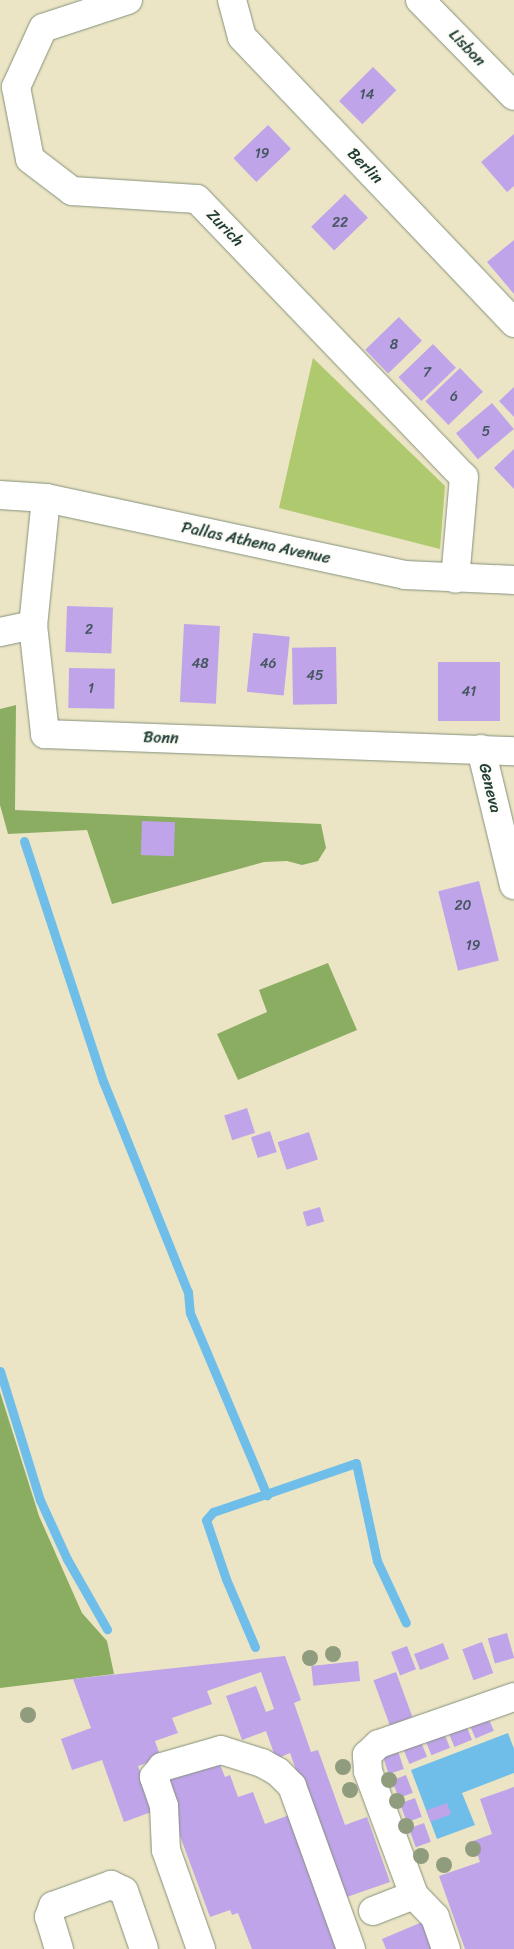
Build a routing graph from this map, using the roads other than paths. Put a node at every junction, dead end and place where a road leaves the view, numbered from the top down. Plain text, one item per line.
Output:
1 (128, 0) edge
2 (232, 0) edge
3 (420, 0) edge
4 (514, 96) edge
5 (514, 323) edge
6 (0, 495) edge
7 (46, 498) junction
8 (454, 579) junction
9 (514, 580) edge
10 (33, 625) junction
11 (0, 632) edge
12 (481, 749) junction
13 (514, 750) edge
14 (514, 885) edge
15 (514, 1697) edge
16 (414, 1896) junction
17 (373, 1911) dead end
18 (59, 1949) edge
19 (144, 1949) edge
20 (201, 1949) edge
21 (351, 1949) edge
22 (446, 1949) edge

1 - 8 street, Zurich
2 - 5 street, Berlin
3 - 4 street, Lisbon
6 - 7 street, Pallas Athena Avenue
7 - 8 street, Pallas Athena Avenue
7 - 10 street, Bonn
8 - 9 street, Pallas Athena Avenue
10 - 11 street
10 - 12 street, Bonn
12 - 13 street, Bonn
12 - 14 street, Geneva
15 - 16 street
16 - 17 street
16 - 22 street
18 - 19 street
20 - 21 street

